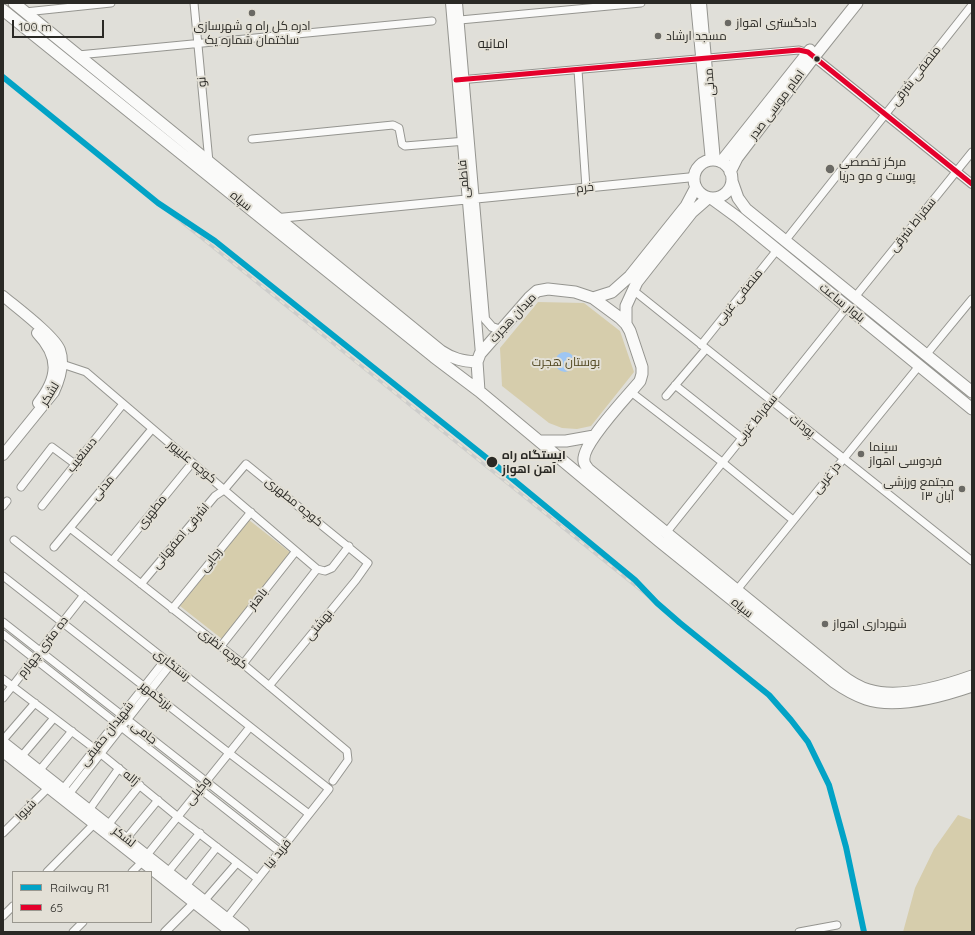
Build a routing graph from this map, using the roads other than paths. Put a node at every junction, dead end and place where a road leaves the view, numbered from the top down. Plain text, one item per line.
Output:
1 (14, 3) edge
2 (110, 3) edge
3 (194, 3) edge
4 (450, 3) edge
5 (458, 3) edge
6 (641, 3) edge
7 (694, 3) edge
8 (702, 3) edge
9 (847, 3) edge
10 (857, 3) edge
11 (972, 5) edge
12 (3, 10) edge
13 (25, 12) junction
14 (460, 20) junction
15 (432, 21) dead end
16 (198, 43) junction
17 (78, 55) junction
18 (811, 55) junction
19 (704, 58) junction
20 (578, 70) junction
21 (456, 80) junction
22 (465, 80) junction
23 (885, 114) junction
24 (252, 139) dead end
25 (466, 141) junction
26 (972, 152) edge
27 (716, 161) junction
28 (209, 162) junction
29 (956, 172) junction
30 (731, 177) junction
31 (695, 182) junction
32 (972, 184) edge
33 (586, 188) junction
34 (709, 198) junction
35 (475, 199) junction
36 (466, 200) junction
37 (279, 218) junction
38 (785, 241) junction
39 (777, 250) junction
40 (633, 290) junction
41 (3, 296) edge
42 (855, 297) junction
43 (593, 298) junction
44 (972, 299) edge
45 (3, 304) edge
46 (847, 307) junction
47 (626, 324) junction
48 (501, 330) junction
49 (703, 347) junction
50 (926, 355) junction
51 (478, 358) junction
52 (62, 364) junction
53 (919, 366) junction
54 (675, 385) junction
55 (479, 391) junction
56 (631, 392) junction
57 (972, 392) edge
58 (666, 396) dead end
59 (772, 401) junction
60 (123, 404) junction
61 (972, 409) edge
62 (152, 429) junction
63 (594, 436) junction
64 (742, 438) junction
65 (539, 441) junction
66 (3, 448) edge
67 (3, 455) edge
68 (844, 458) junction
69 (192, 462) junction
70 (722, 462) junction
71 (75, 464) junction
72 (21, 487) dead end
73 (224, 490) junction
74 (42, 506) dead end
75 (250, 512) junction
76 (793, 520) junction
77 (70, 528) junction
78 (662, 537) junction
79 (14, 540) dead end
80 (349, 546) junction
81 (54, 547) dead end
82 (296, 551) junction
83 (112, 561) junction
84 (972, 561) edge
85 (368, 563) joint
86 (317, 569) junction
87 (3, 576) edge
88 (141, 584) junction
89 (736, 591) junction
90 (84, 596) junction
91 (172, 609) junction
92 (3, 622) edge
93 (62, 623) junction
94 (3, 634) edge
95 (220, 646) junction
96 (40, 651) junction
97 (34, 659) junction
98 (168, 662) junction
99 (243, 664) junction
100 (972, 676) edge
101 (3, 678) edge
102 (12, 686) junction
103 (269, 686) junction
104 (972, 686) edge
105 (147, 689) junction
106 (3, 698) edge
107 (35, 703) junction
108 (124, 717) junction
109 (54, 718) junction
110 (118, 725) junction
111 (250, 727) junction
112 (72, 731) junction
113 (3, 741) edge
114 (98, 751) junction
115 (3, 752) edge
116 (229, 753) junction
117 (21, 757) junction
118 (119, 768) junction
119 (39, 771) junction
120 (206, 781) junction
121 (333, 781) dead end
122 (140, 785) junction
123 (48, 788) junction
124 (200, 789) junction
125 (329, 789) joint
126 (66, 792) junction
127 (158, 800) junction
128 (89, 810) junction
129 (309, 814) junction
130 (178, 816) junction
131 (94, 824) junction
132 (108, 825) junction
133 (3, 833) edge
134 (200, 833) junction
135 (126, 839) junction
136 (286, 844) junction
137 (217, 847) junction
138 (280, 852) junction
139 (144, 858) junction
140 (237, 863) junction
141 (47, 871) edge
142 (133, 871) edge
143 (168, 872) junction
144 (258, 879) junction
145 (186, 886) junction
146 (204, 900) junction
147 (194, 902) junction
148 (12, 907) edge
149 (3, 916) edge
150 (227, 918) junction
151 (82, 923) edge
152 (837, 925) dead end
153 (73, 932) edge
154 (165, 932) edge
155 (232, 932) edge
156 (244, 932) edge
157 (799, 932) edge

1 - 13 main road, سپاه
2 - 13 street
3 - 16 street, نو
4 - 21 street, فاطمی
5 - 14 street, فاطمی
6 - 14 street
7 - 19 street, مدنی
8 - 19 street, مدنی
9 - 18 main road, امام موسی صدر
10 - 18 main road, امام موسی صدر
11 - 23 street, منصفی شرقی
12 - 55 main road, سپاه
13 - 17 main road, سپاه
14 - 22 street, فاطمی
15 - 16 street
16 - 17 street
16 - 28 street, نو
17 - 28 main road, سپاه
18 - 19 street
18 - 23 street
18 - 27 main road, امام موسی صدر
18 - 30 main road, امام موسی صدر
19 - 20 street
19 - 27 street, مدنی
20 - 22 street
20 - 33 street
21 - 22 street
21 - 25 street, فاطمی
22 - 25 street, فاطمی
23 - 29 street
23 - 38 street, منصفی شرقی
24 - 25 street
25 - 35 street, فاطمی
25 - 36 street, فاطمی
26 - 29 street, سقراط شرقی
27 - 30 main road
27 - 31 main road
28 - 37 main road, سپاه
29 - 32 street
29 - 42 street, سقراط شرقی
30 - 34 main road
30 - 38 main road, بلوار ساعت
31 - 33 street, خرم
31 - 34 main road
31 - 43 main road
33 - 35 street, خرم
34 - 39 main road, بلوار ساعت
34 - 40 main road
35 - 36 street, خرم
35 - 48 street, فاطمی
36 - 37 street
36 - 51 street, فاطمی
37 - 51 main road, سپاه
38 - 42 main road, بلوار ساعت
39 - 46 main road, بلوار ساعت
39 - 49 street, منصفی غربی
40 - 47 main road
40 - 49 street, پودات
41 - 52 main road, لشکر
42 - 50 main road, بلوار ساعت
43 - 47 main road, میدان هجرت
43 - 48 main road, میدان هجرت
44 - 50 street
45 - 66 main road, لشکر
46 - 53 main road, بلوار ساعت
46 - 59 street, سقراط غربی
47 - 56 main road, میدان هجرت
48 - 51 main road, میدان هجرت
49 - 54 street, منصفی غربی
49 - 59 street, پودات
50 - 57 main road, بلوار ساعت
51 - 55 main road
52 - 60 street, کوچه علیپور
52 - 67 main road, لشکر
53 - 61 main road, بلوار ساعت
53 - 68 street, دز غربی
54 - 58 street, منصفی غربی
54 - 64 street
55 - 65 main road
56 - 63 main road, میدان هجرت
56 - 70 street
59 - 64 street, سقراط غربی
59 - 68 street, پودات
60 - 62 street, کوچه علیپور
60 - 71 street, دستغیب
62 - 69 street, کوچه علیپور
62 - 77 street, مدنی
63 - 65 main road
63 - 78 main road, سپاه
64 - 70 street, سقراط غربی
65 - 78 main road, سپاه
68 - 76 street, دز غربی
68 - 84 street, پودات
69 - 73 street, کوچه علیپور
69 - 83 street, مطهری
70 - 76 street
70 - 78 street, سقراط غربی
71 - 72 street
71 - 74 street, دستغیب
73 - 75 street, کوچه علیپور
73 - 80 street, کوچه مطهری
73 - 88 street, اشرفی اصفهانی
75 - 82 street, کوچه علیپور
75 - 91 street, رجایی
76 - 89 street, دز غربی
77 - 81 street, مدنی
77 - 83 street, کوچه نظری
78 - 89 main road, سپاه
78 - 104 main road, سپاه
79 - 90 street, رستگاری
80 - 85 street, کوچه مطهری
80 - 86 street
82 - 86 street, کوچه علیپور
82 - 95 street, باهنر
83 - 88 street, کوچه نظری
85 - 103 street, بهشتی
86 - 99 street
87 - 93 street, بزرگمهر
88 - 91 street, کوچه نظری
89 - 100 main road, سپاه
90 - 93 street, ده متری چهارم
90 - 98 street, رستگاری
91 - 95 street, کوچه نظری
92 - 96 street, جامی
93 - 96 street, ده متری چهارم
93 - 105 street, بزرگمهر
94 - 97 street
95 - 99 street, کوچه نظری
96 - 97 street, ده متری چهارم
96 - 108 street, جامی
97 - 102 street, ده متری چهارم
97 - 110 street
98 - 105 street, شهیدان حقیقی
98 - 111 street, رستگاری
99 - 103 street, کوچه نظری
101 - 102 street, ژاله
102 - 106 street, ده متری چهارم
102 - 107 street, ژاله
103 - 121 street, کوچه نظری
105 - 108 street, شهیدان حقیقی
105 - 116 street, بزرگمهر
107 - 109 street, ژاله
107 - 113 street
108 - 110 street, شهیدان حقیقی
108 - 120 street, جامی
109 - 112 street, ژاله
109 - 117 street
110 - 114 street, شهیدان حقیقی
110 - 124 street
111 - 116 street, وکیلی
111 - 125 street, رستگاری
112 - 114 street, ژاله
112 - 119 street
113 - 117 main road, لشکر
114 - 118 street, ژاله
114 - 126 street, شهیدان حقیقی
115 - 123 main road, لشکر
116 - 120 street, وکیلی
116 - 129 street, بزرگمهر
117 - 119 main road, لشکر
118 - 122 street, ژاله
118 - 128 street
119 - 126 main road, لشکر
120 - 124 street, وکیلی
120 - 136 street, جامی
122 - 127 street, ژاله
122 - 132 street
123 - 131 main road, لشکر
123 - 133 street, شیوا
124 - 130 street, وکیلی
124 - 138 street
125 - 129 street, فرید نیا
126 - 128 main road, لشکر
127 - 130 street, ژاله
127 - 135 street
128 - 132 main road, لشکر
129 - 136 street, فرید نیا
130 - 134 street, ژاله
130 - 139 street, وکیلی
131 - 139 main road, لشکر
131 - 141 street
132 - 135 main road, لشکر
134 - 137 street, ژاله
134 - 143 street
135 - 139 main road, لشکر
136 - 138 street, فرید نیا
137 - 140 street, ژاله
137 - 145 street
138 - 144 street, فرید نیا
139 - 142 street, وکیلی
139 - 143 main road, لشکر
139 - 147 main road, لشکر
140 - 144 street, ژاله
140 - 146 street
143 - 145 main road, لشکر
144 - 150 street, فرید نیا
145 - 146 main road, لشکر
146 - 150 main road, لشکر
147 - 154 street
147 - 155 main road, لشکر
148 - 149 street
150 - 156 main road, لشکر
151 - 153 street
152 - 157 street

